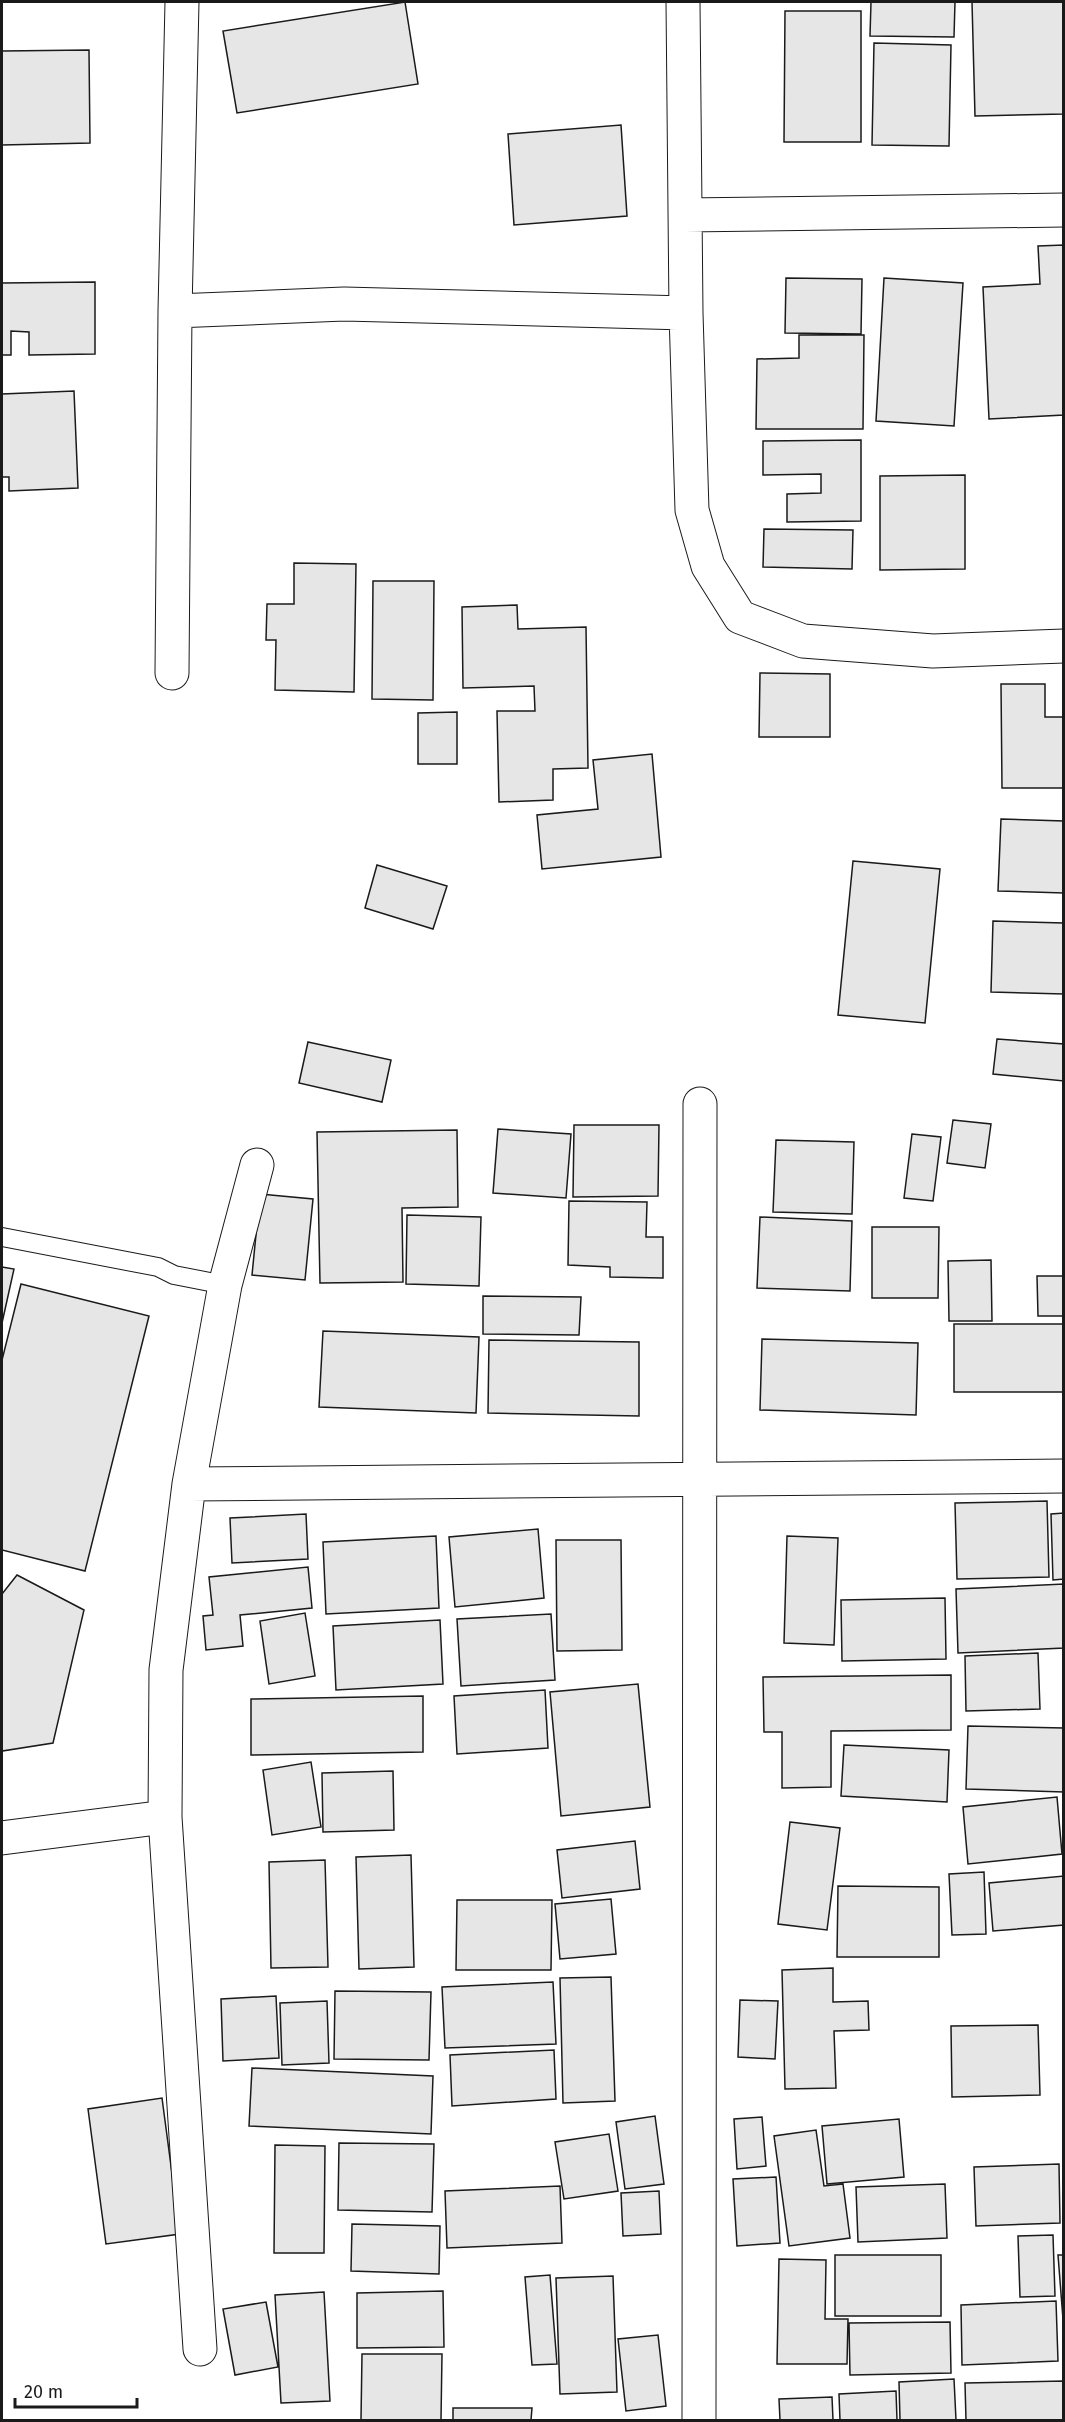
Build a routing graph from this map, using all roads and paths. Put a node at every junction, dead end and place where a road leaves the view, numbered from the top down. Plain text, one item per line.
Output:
1 (182, 2) edge
2 (682, 2) edge
3 (1064, 210) edge
4 (685, 214) junction
5 (175, 310) junction
6 (686, 313) junction
7 (1064, 646) edge
8 (172, 672) dead end
9 (700, 1104) dead end
10 (257, 1165) dead end
11 (2, 1237) edge
12 (225, 1285) junction
13 (1064, 1476) edge
14 (699, 1480) junction
15 (189, 1484) junction
16 (165, 1817) junction
17 (2, 1838) edge
18 (200, 2349) dead end
19 (699, 2421) edge

1 - 5 street
2 - 4 street
3 - 4 street
4 - 6 street
5 - 6 street
5 - 8 street
6 - 7 street
9 - 14 street
10 - 12 street
11 - 12 lane
12 - 15 street
13 - 14 street
14 - 15 street
14 - 19 street
15 - 16 street
16 - 17 street
16 - 18 street

